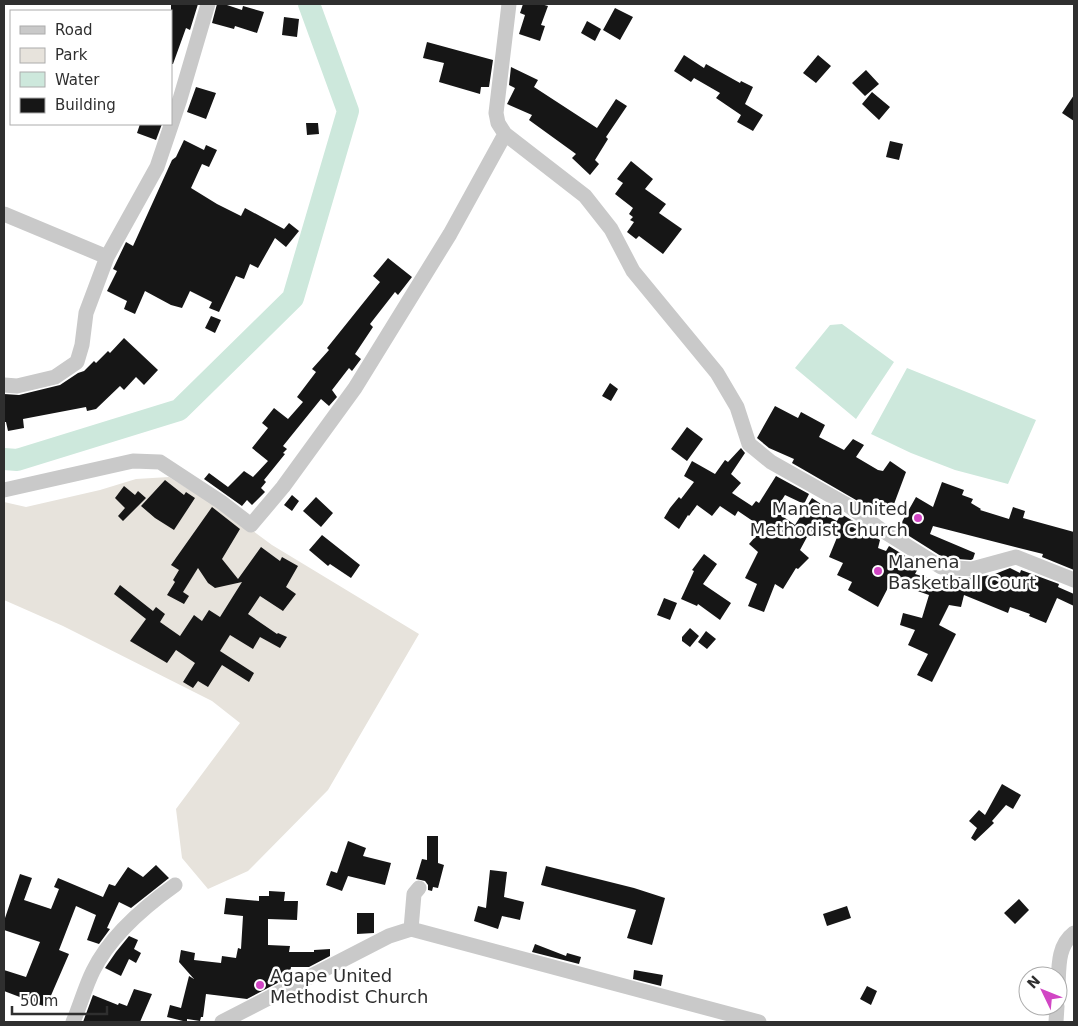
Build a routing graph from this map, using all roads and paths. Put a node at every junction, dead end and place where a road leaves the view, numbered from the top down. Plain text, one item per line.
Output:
1 (208, 4) edge
2 (509, 4) edge
3 (172, 124) edge
4 (172, 125) edge
5 (505, 134) junction
6 (4, 214) edge
7 (106, 257) junction
8 (4, 384) edge
9 (4, 490) edge
10 (1074, 580) edge
11 (175, 885) dead end
12 (419, 888) dead end
13 (411, 929) junction
14 (1074, 933) edge
15 (1059, 966) edge
16 (73, 1022) edge
17 (222, 1022) edge
18 (760, 1022) edge

1 - 3 street
2 - 5 street
4 - 7 street
5 - 9 street
5 - 10 street
6 - 7 street
7 - 8 street
11 - 16 street
12 - 13 street
13 - 17 street
13 - 18 street
14 - 15 street

